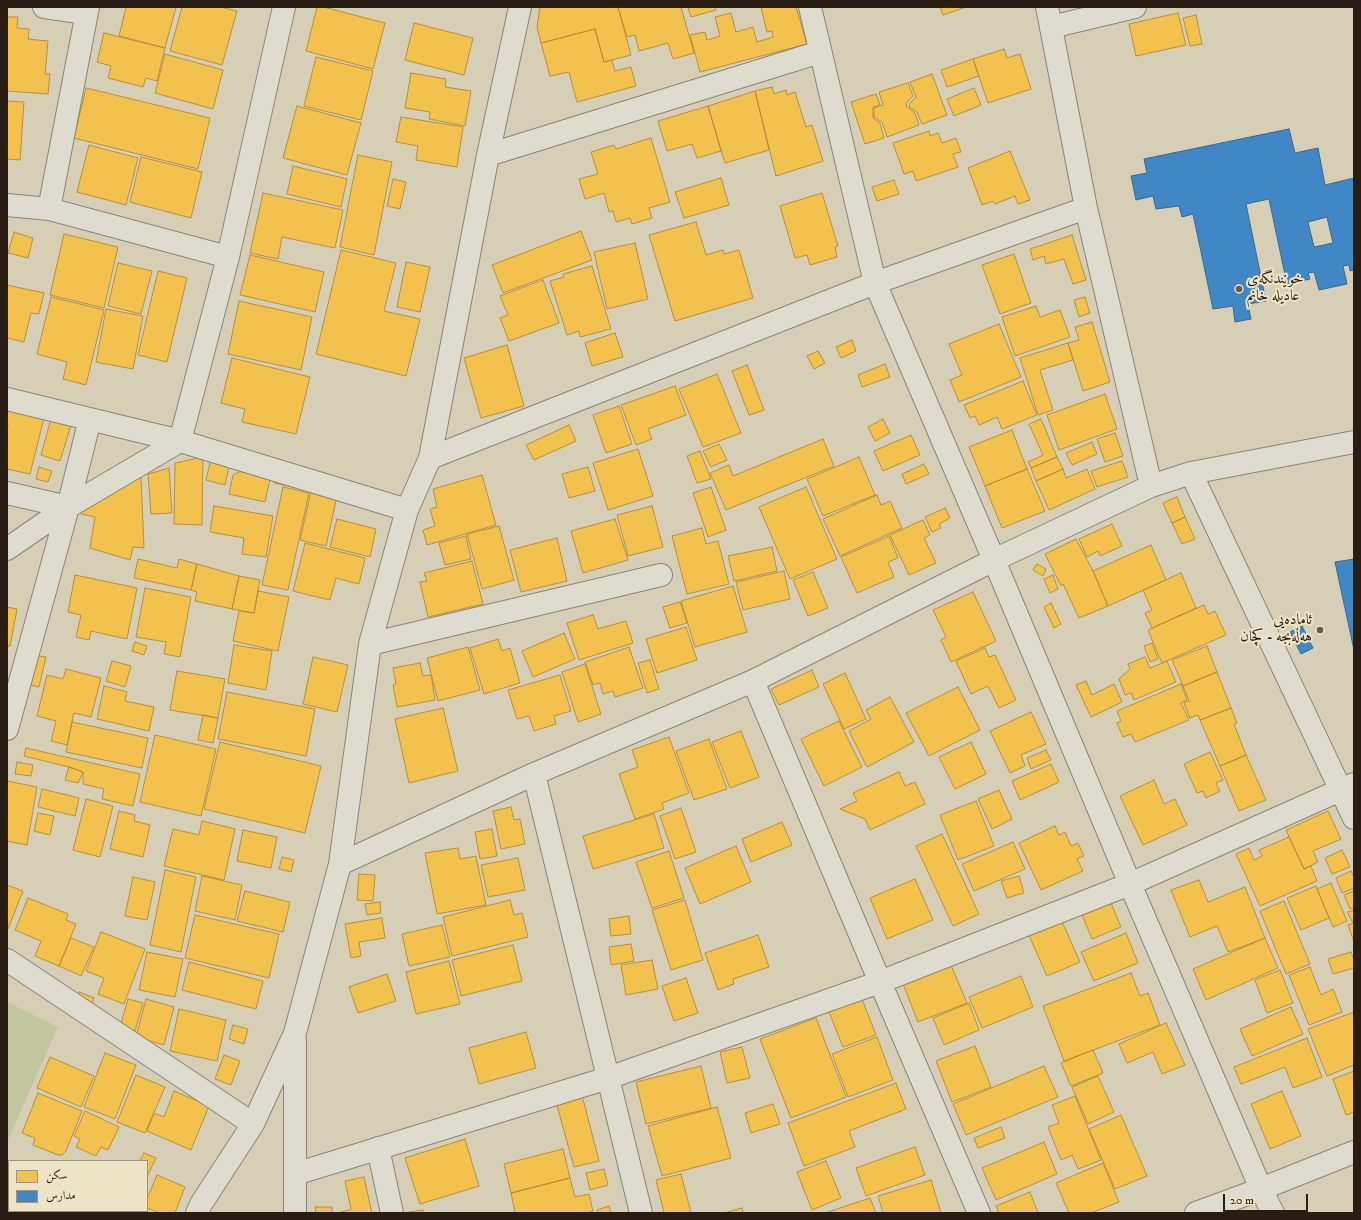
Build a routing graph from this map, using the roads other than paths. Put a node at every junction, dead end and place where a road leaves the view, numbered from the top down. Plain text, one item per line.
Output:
1 (44, 7) edge
2 (284, 7) edge
3 (520, 7) edge
4 (810, 7) edge
5 (1135, 7) edge
6 (87, 10) edge
7 (1049, 17) edge
8 (820, 52) junction
9 (488, 156) junction
10 (7, 205) edge
11 (1086, 208) junction
12 (49, 209) junction
13 (228, 257) junction
14 (875, 283) junction
15 (7, 399) edge
16 (90, 419) junction
17 (180, 441) junction
18 (1354, 442) edge
19 (430, 458) junction
20 (1191, 473) junction
21 (1151, 486) junction
22 (7, 493) edge
23 (68, 508) junction
24 (407, 510) junction
25 (7, 550) edge
26 (994, 560) junction
27 (661, 575) dead end
28 (370, 644) junction
29 (753, 681) junction
30 (7, 729) edge
31 (534, 774) junction
32 (1347, 787) edge
33 (1354, 818) edge
34 (340, 864) junction
35 (1130, 884) junction
36 (7, 960) edge
37 (880, 982) junction
38 (295, 1033) junction
39 (608, 1078) junction
40 (253, 1124) junction
41 (378, 1148) junction
42 (1354, 1152) edge
43 (294, 1174) junction
44 (1261, 1189) junction
45 (197, 1213) edge
46 (295, 1213) edge
47 (392, 1213) edge
48 (642, 1213) edge
49 (979, 1213) edge
50 (1196, 1213) edge
51 (1273, 1213) edge

1 - 6 street
2 - 13 street
3 - 9 street
4 - 8 street
5 - 7 street
6 - 12 street
7 - 11 street
8 - 9 street
8 - 14 street
9 - 19 street
10 - 12 street
11 - 14 street
11 - 21 street
12 - 13 street
13 - 17 street
14 - 19 street
14 - 26 street
15 - 16 street
16 - 17 street
16 - 23 street
17 - 23 street
17 - 24 street
18 - 20 street
19 - 24 street
20 - 21 street
20 - 32 street
21 - 26 street
22 - 23 street
23 - 25 street
23 - 30 street
24 - 28 street
26 - 29 street
26 - 35 street
27 - 28 street
28 - 34 street
29 - 31 street
29 - 37 street
31 - 34 street
31 - 39 street
32 - 33 street
32 - 35 street
34 - 38 street
35 - 37 street
35 - 44 street
36 - 40 street
37 - 39 street
37 - 49 street
38 - 40 street
38 - 43 street
39 - 41 street
39 - 48 street
40 - 45 street
41 - 43 street
41 - 47 street
42 - 44 street
43 - 46 street
44 - 50 street
44 - 51 street

